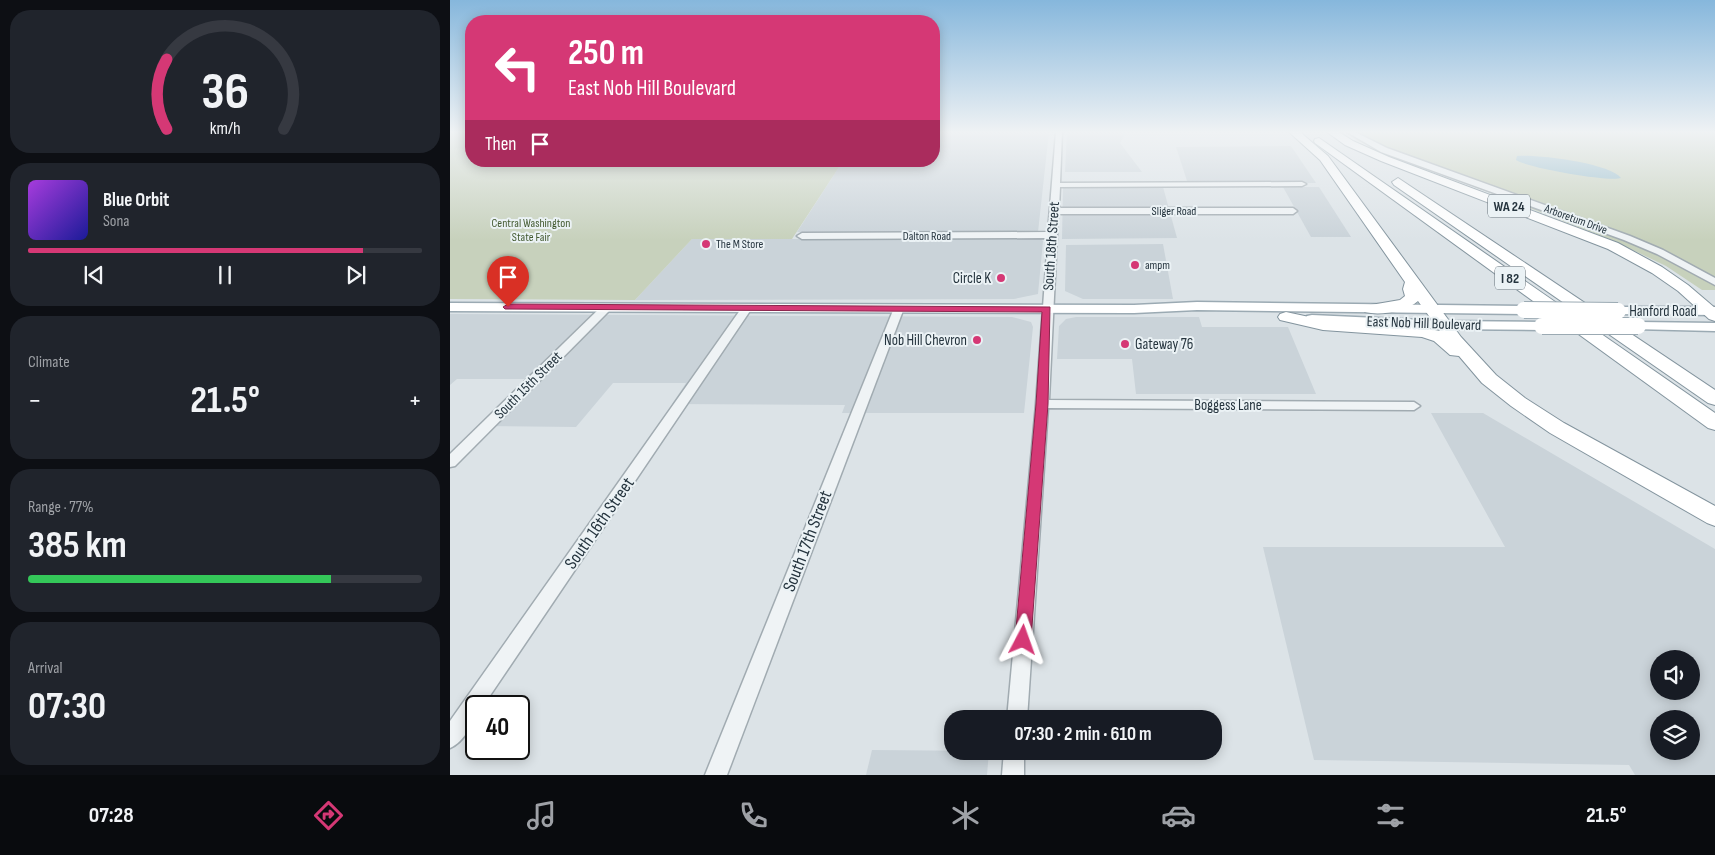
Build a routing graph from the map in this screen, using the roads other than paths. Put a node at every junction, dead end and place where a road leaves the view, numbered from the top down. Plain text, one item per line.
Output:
1 (1056, 168) edge
2 (1331, 168) edge
3 (1356, 168) edge
4 (1377, 168) edge
5 (1410, 168) edge
6 (1434, 168) edge
7 (1302, 184) dead end
8 (1055, 185) junction
9 (1055, 211) junction
10 (1293, 211) dead end
11 (1052, 235) junction
12 (802, 236) dead end
13 (1413, 282) junction
14 (1715, 282) edge
15 (450, 307) edge
16 (606, 308) junction
17 (747, 308) junction
18 (899, 308) junction
19 (1047, 309) junction
20 (1134, 309) junction
21 (1371, 309) junction
22 (1713, 310) edge
23 (1618, 311) joint
24 (1286, 317) junction
25 (1438, 317) junction
26 (1715, 327) edge
27 (1489, 379) junction
28 (1715, 399) edge
29 (1042, 404) junction
30 (1414, 406) dead end
31 (1715, 424) edge
32 (450, 462) edge
33 (1715, 517) edge
34 (1018, 710) edge
35 (450, 738) edge
36 (1013, 760) edge
37 (716, 775) edge
38 (1012, 775) edge

1 - 8 street, South 18th Street
2 - 13 highway
3 - 31 highway, I 82
4 - 28 highway, I 82
5 - 22 highway, WA 24
6 - 14 street, Arboretum Drive
7 - 8 street
8 - 9 street, South 18th Street
9 - 10 street, Sliger Road
9 - 11 street, South 18th Street
11 - 12 street, Dalton Road
11 - 19 street, South 18th Street
13 - 21 highway
13 - 25 highway
15 - 16 main road, East Nob Hill Boulevard
16 - 17 main road, East Nob Hill Boulevard
16 - 32 street, South 15th Street
17 - 18 main road, East Nob Hill Boulevard
17 - 35 street, South 16th Street
18 - 19 main road, East Nob Hill Boulevard
18 - 37 street, South 17th Street
19 - 20 main road, East Nob Hill Boulevard
19 - 29 street, South 18th Street
20 - 21 main road, East Nob Hill Boulevard
20 - 24 main road, East Nob Hill Boulevard
21 - 25 main road, East Nob Hill Boulevard
22 - 23 main road, Hanford Road
23 - 25 main road, East Nob Hill Boulevard, bridge
24 - 25 main road, East Nob Hill Boulevard
24 - 27 highway
25 - 26 main road, East Nob Hill Boulevard, bridge
25 - 27 highway
27 - 33 highway
29 - 30 street, Boggess Lane
29 - 34 street, South 18th Street
36 - 38 street

